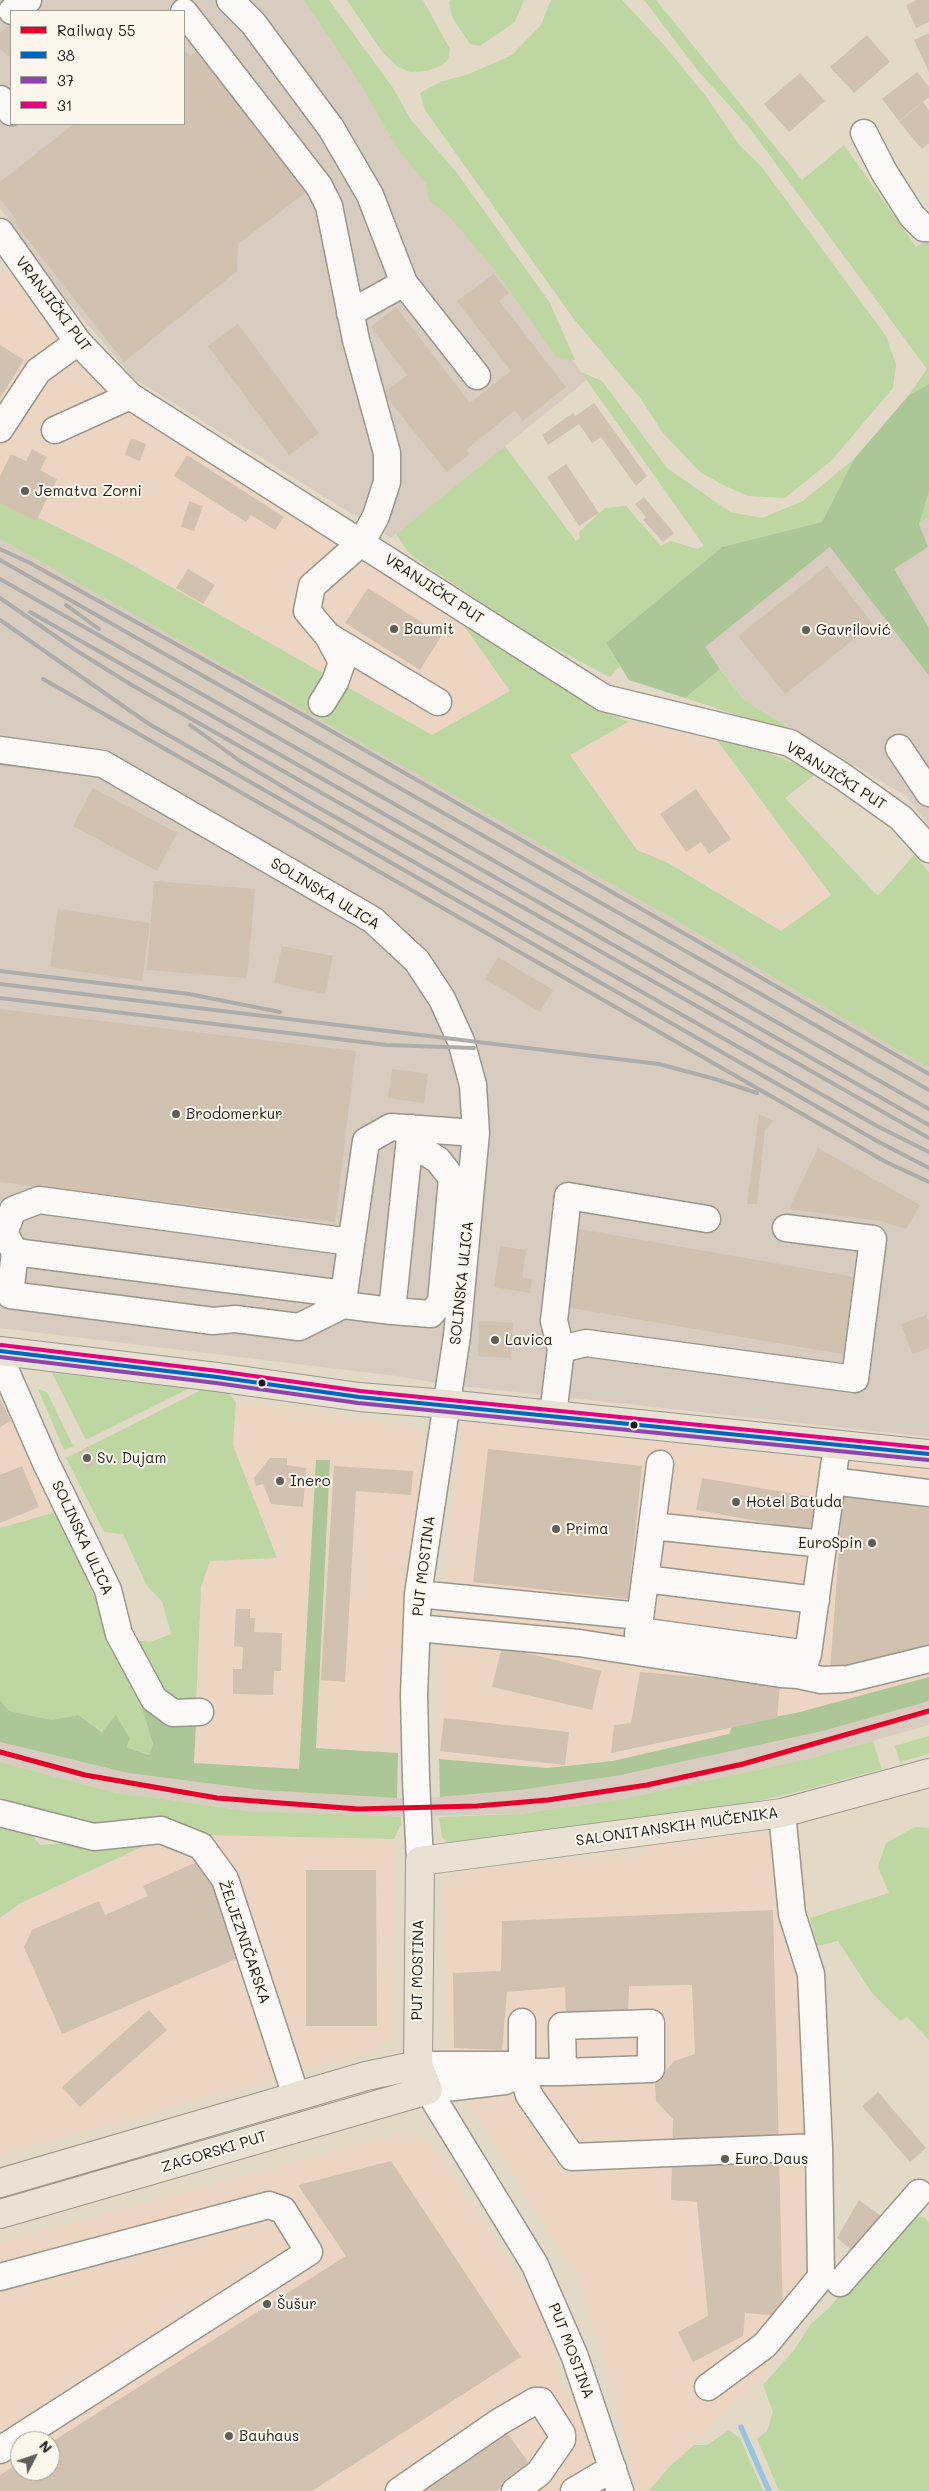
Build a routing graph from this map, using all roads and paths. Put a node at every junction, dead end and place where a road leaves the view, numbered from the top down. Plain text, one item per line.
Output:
1 (28, 0) edge
2 (230, 0) edge
3 (15, 10) edge
4 (10, 14) edge
5 (185, 15) edge
6 (0, 23) edge
7 (0, 99) edge
8 (10, 111) edge
9 (864, 133) dead end
10 (929, 228) edge
11 (0, 232) edge
12 (404, 283) junction
13 (350, 313) junction
14 (78, 342) junction
15 (477, 376) dead end
16 (130, 396) junction
17 (0, 429) edge
18 (55, 430) dead end
19 (362, 542) junction
20 (328, 636) junction
21 (438, 702) dead end
22 (322, 703) dead end
23 (899, 748) dead end
24 (0, 750) edge
25 (929, 793) edge
26 (929, 849) edge
27 (476, 1133) junction
28 (410, 1139) junction
29 (707, 1219) dead end
30 (786, 1228) dead end
31 (352, 1242) junction
32 (15, 1252) junction
33 (343, 1300) junction
34 (392, 1312) junction
35 (562, 1349) junction
36 (0, 1350) edge
37 (0, 1358) edge
38 (446, 1404) junction
39 (553, 1415) junction
40 (837, 1445) junction
41 (929, 1454) edge
42 (660, 1464) dead end
43 (832, 1481) junction
44 (929, 1493) edge
45 (652, 1526) junction
46 (823, 1544) junction
47 (645, 1579) junction
48 (418, 1594) junction
49 (816, 1600) junction
50 (416, 1628) junction
51 (639, 1632) junction
52 (929, 1659) edge
53 (803, 1664) junction
54 (200, 1712) dead end
55 (929, 1773) edge
56 (0, 1813) edge
57 (782, 1813) junction
58 (420, 1861) junction
59 (522, 2022) dead end
60 (418, 2065) junction
61 (522, 2072) junction
62 (563, 2072) dead end
63 (428, 2090) junction
64 (296, 2096) junction
65 (819, 2147) junction
66 (0, 2183) edge
67 (926, 2191) edge
68 (0, 2214) edge
69 (0, 2277) edge
70 (840, 2283) dead end
71 (708, 2387) dead end
72 (0, 2450) edge
73 (539, 2473) junction
74 (616, 2479) edge
75 (399, 2491) edge
76 (515, 2491) edge
77 (574, 2491) edge

1 - 3 street
2 - 12 street
4 - 6 street
5 - 13 street
7 - 8 street
9 - 10 street
11 - 14 street, VRANJIČKI PUT
12 - 13 street
12 - 15 street
13 - 19 street
14 - 16 street, VRANJIČKI PUT
14 - 17 street
16 - 18 street
16 - 19 street, VRANJIČKI PUT
19 - 20 street
19 - 26 street, VRANJIČKI PUT
20 - 21 street
20 - 22 street
23 - 25 street
24 - 27 street, SOLINSKA ULICA
27 - 28 street
27 - 38 street, SOLINSKA ULICA
28 - 31 street
28 - 34 street
28 - 34 street
29 - 35 street
30 - 35 street
31 - 32 street
31 - 33 street
32 - 33 street
32 - 33 street
33 - 34 street
35 - 39 street
36 - 38 main road
37 - 54 street, SOLINSKA ULICA
38 - 39 main road
38 - 48 street, PUT MOSTINA
39 - 40 main road
40 - 41 main road
40 - 43 street
42 - 45 street
43 - 44 street
43 - 46 street
45 - 46 street
45 - 47 street
46 - 49 street
47 - 49 street
47 - 51 street
48 - 50 street, PUT MOSTINA
48 - 51 street
49 - 53 street
50 - 51 street
50 - 58 street, PUT MOSTINA
51 - 53 street
52 - 53 street
55 - 57 main road, SALONITANSKIH MUČENIKA
56 - 64 street, ŽELJEZNIČARSKA
57 - 58 main road, SALONITANSKIH MUČENIKA
57 - 65 street
58 - 60 main road, PUT MOSTINA
59 - 61 street
60 - 61 street
60 - 63 main road, PUT MOSTINA
60 - 64 main road, ZAGORSKI PUT
61 - 62 street
61 - 63 street
61 - 65 street
63 - 68 main road, ZAGORSKI PUT
63 - 74 street, PUT MOSTINA
64 - 66 main road, ZAGORSKI PUT
65 - 71 street
67 - 70 street
69 - 72 street
73 - 75 street
73 - 76 street
73 - 77 street
74 - 77 street

